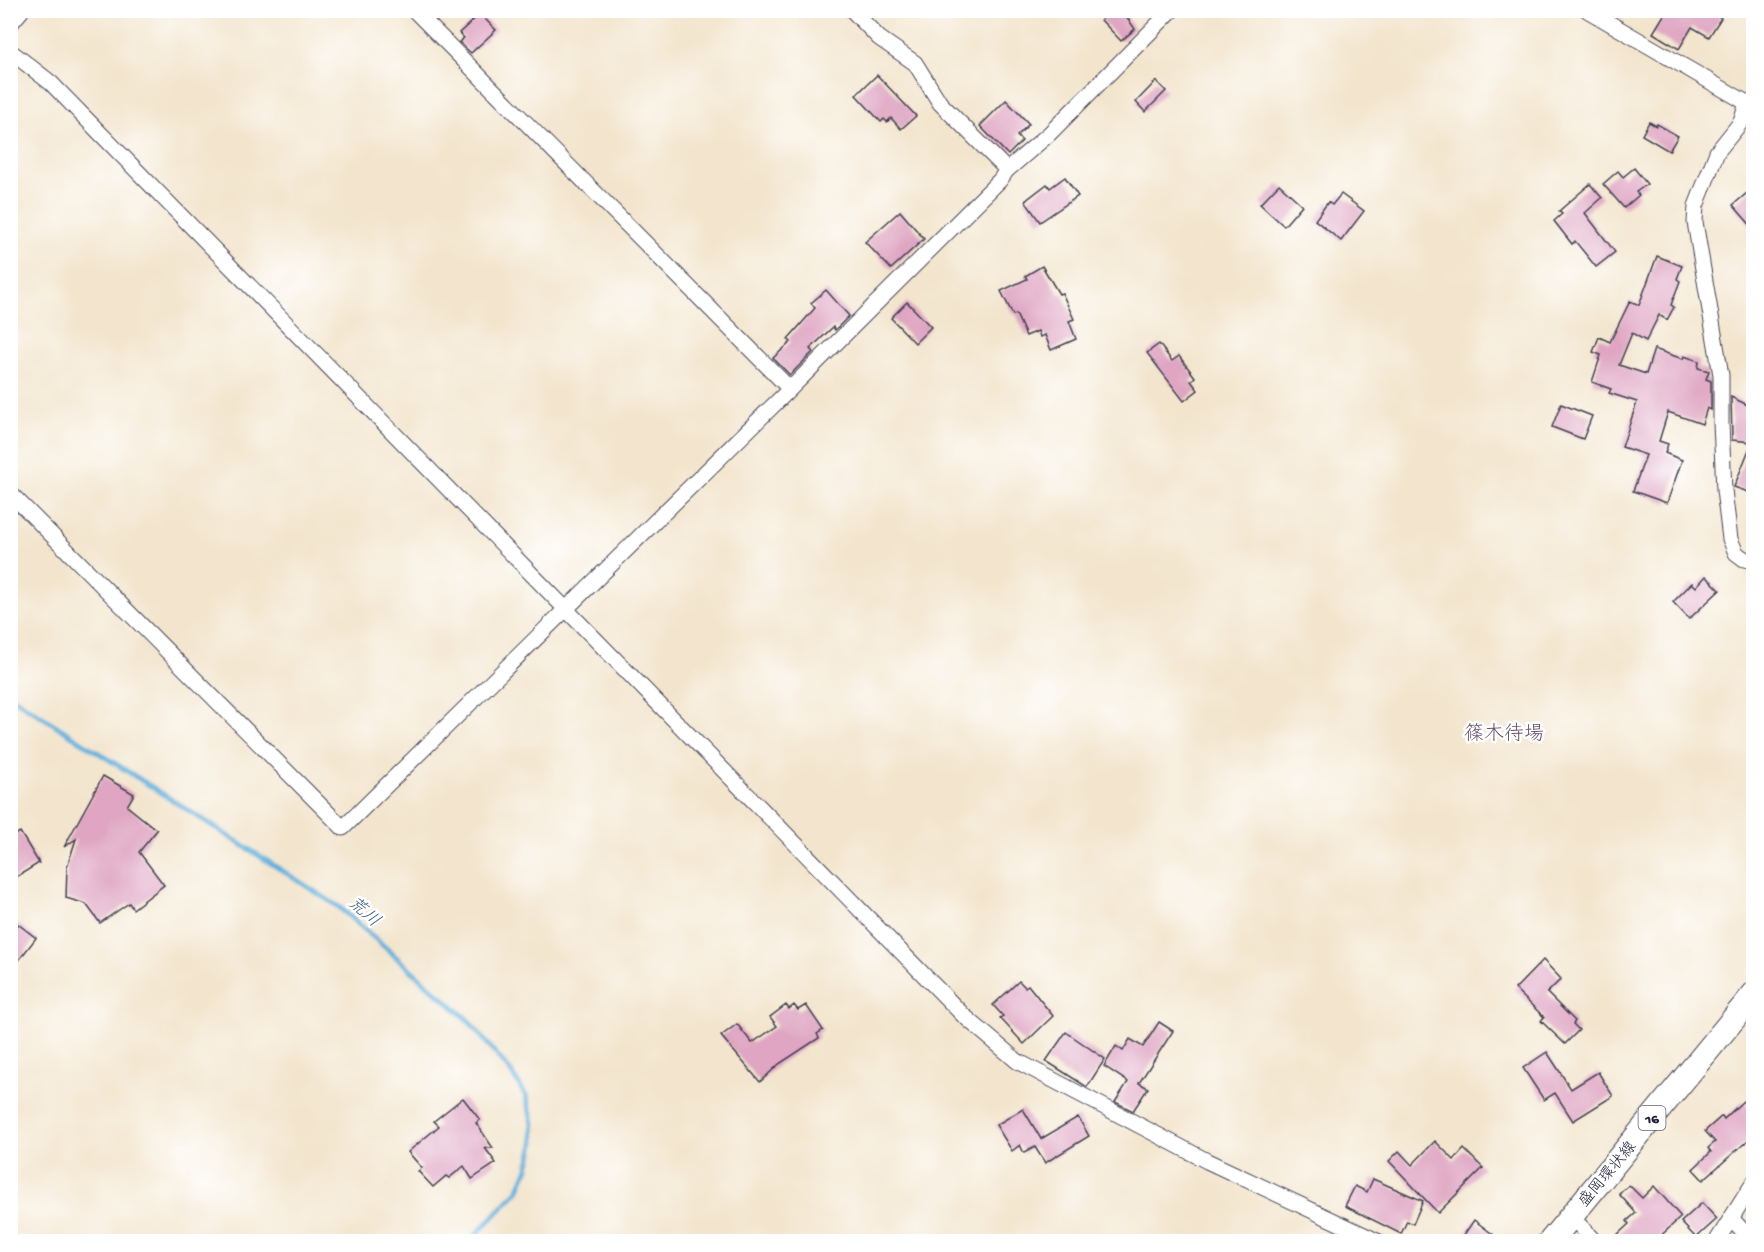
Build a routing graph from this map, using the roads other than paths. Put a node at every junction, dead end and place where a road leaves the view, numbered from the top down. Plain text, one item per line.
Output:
1 (20, 10) edge
2 (414, 10) edge
3 (852, 10) edge
4 (1172, 10) edge
5 (1587, 10) edge
6 (10, 22) edge
7 (10, 51) edge
8 (1007, 170) junction
9 (790, 389) junction
10 (10, 493) edge
11 (1754, 561) edge
12 (566, 608) junction
13 (1754, 994) edge
14 (1754, 1182) edge
15 (1570, 1216) junction
16 (1732, 1220) junction
17 (1379, 1242) edge
18 (1550, 1242) edge
19 (1595, 1242) edge
20 (1716, 1242) edge
21 (1753, 1242) edge

1 - 6 street
2 - 9 street
3 - 8 street
4 - 8 street
5 - 11 street
7 - 12 street
8 - 9 street
9 - 12 street
10 - 12 street
12 - 17 street
13 - 15 main road, 盛岡環状線 / 16
14 - 16 street
15 - 18 main road, 盛岡環状線 / 16
15 - 19 street
16 - 20 street
16 - 21 street

